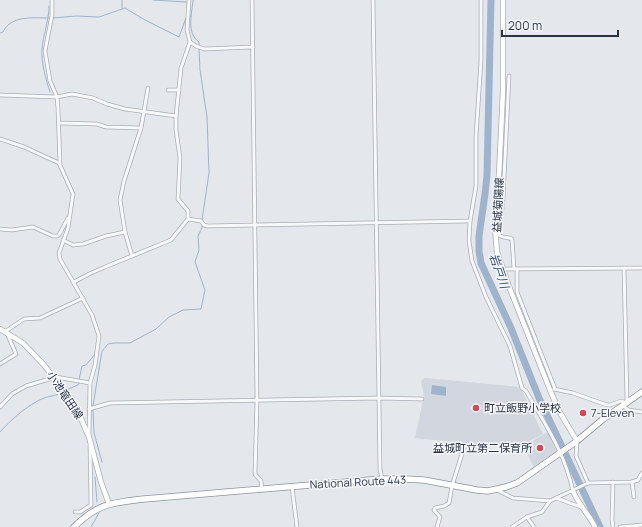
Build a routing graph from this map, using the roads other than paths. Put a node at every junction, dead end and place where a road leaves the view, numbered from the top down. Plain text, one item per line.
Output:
1 (52, 0) edge
2 (189, 0) edge
3 (252, 0) edge
4 (374, 0) edge
5 (481, 0) edge
6 (503, 0) edge
7 (190, 42) junction
8 (253, 47) junction
9 (509, 76) dead end
10 (148, 88) dead end
11 (168, 90) dead end
12 (178, 90) junction
13 (0, 95) edge
14 (57, 97) junction
15 (144, 112) junction
16 (176, 116) junction
17 (59, 123) junction
18 (141, 128) junction
19 (0, 139) edge
20 (62, 167) junction
21 (70, 215) junction
22 (188, 219) junction
23 (470, 221) junction
24 (377, 222) junction
25 (255, 225) junction
26 (0, 229) edge
27 (125, 232) junction
28 (63, 240) junction
29 (132, 256) junction
30 (624, 268) junction
31 (642, 268) edge
32 (503, 269) junction
33 (515, 269) junction
34 (74, 282) junction
35 (83, 298) junction
36 (0, 329) edge
37 (6, 331) junction
38 (0, 364) edge
39 (54, 378) junction
40 (90, 384) junction
41 (552, 390) junction
42 (642, 392) edge
43 (379, 398) junction
44 (422, 399) dead end
45 (257, 400) junction
46 (625, 404) junction
47 (0, 407) edge
48 (92, 408) junction
49 (642, 412) edge
50 (89, 437) junction
51 (575, 442) junction
52 (464, 444) dead end
53 (561, 452) junction
54 (642, 473) edge
55 (382, 479) junction
56 (613, 482) junction
57 (632, 482) junction
58 (588, 483) junction
59 (452, 486) junction
60 (292, 487) junction
61 (262, 489) junction
62 (498, 490) junction
63 (574, 490) junction
64 (634, 497) dead end
65 (556, 498) junction
66 (550, 501) junction
67 (109, 504) junction
68 (581, 507) junction
69 (76, 512) dead end
70 (527, 517) junction
71 (642, 525) edge
72 (298, 526) edge
73 (74, 527) edge
74 (437, 527) edge
75 (512, 527) edge
76 (534, 527) edge
77 (595, 527) edge
78 (613, 527) edge
79 (620, 527) edge

1 - 14 street
2 - 7 street
3 - 8 street
4 - 24 street
5 - 23 street
6 - 32 main road, 益城菊陽線
7 - 8 street
7 - 12 street
8 - 25 street
9 - 33 street
10 - 15 street
11 - 12 street
12 - 16 street
13 - 14 street
14 - 15 street
14 - 17 street
15 - 16 street
15 - 18 street
16 - 22 street
17 - 18 street
17 - 20 street
18 - 27 street
19 - 20 street
20 - 21 street
21 - 26 street
21 - 28 street
22 - 25 street
22 - 29 street
23 - 24 street
23 - 53 street
24 - 25 street
24 - 43 street
25 - 45 street
27 - 28 street
27 - 29 street
28 - 34 street
29 - 34 street
30 - 31 street
30 - 33 street
30 - 46 street
32 - 33 street
32 - 41 main road, 益城菊陽線
33 - 41 street
34 - 35 street
35 - 37 street
35 - 40 street
36 - 37 main road, 小池竜田線
37 - 38 street
37 - 39 main road, 小池竜田線
39 - 40 street
39 - 47 street
39 - 50 main road, 小池竜田線
40 - 48 street
41 - 46 street
41 - 51 main road, 益城菊陽線
42 - 46 highway, National Route 443
43 - 44 street
43 - 45 street
43 - 55 street
45 - 48 street
45 - 61 street
46 - 49 street
46 - 51 highway, National Route 443
48 - 50 street
50 - 67 main road, 小池竜田線
50 - 69 street
51 - 53 highway, National Route 443
51 - 58 street
52 - 59 street
53 - 62 highway, National Route 443
53 - 63 street
54 - 57 street
55 - 59 highway, National Route 443
55 - 60 highway, National Route 443
56 - 57 street
56 - 58 street
56 - 78 street
57 - 64 street
58 - 63 street
59 - 62 highway, National Route 443
59 - 74 street
60 - 61 highway, National Route 443
60 - 72 street
61 - 67 highway, National Route 443
62 - 66 street
63 - 65 street
63 - 68 main road
65 - 66 street
65 - 68 street
66 - 70 street
67 - 73 highway, National Route 443
68 - 77 main road
70 - 75 street
70 - 76 street
71 - 79 street

